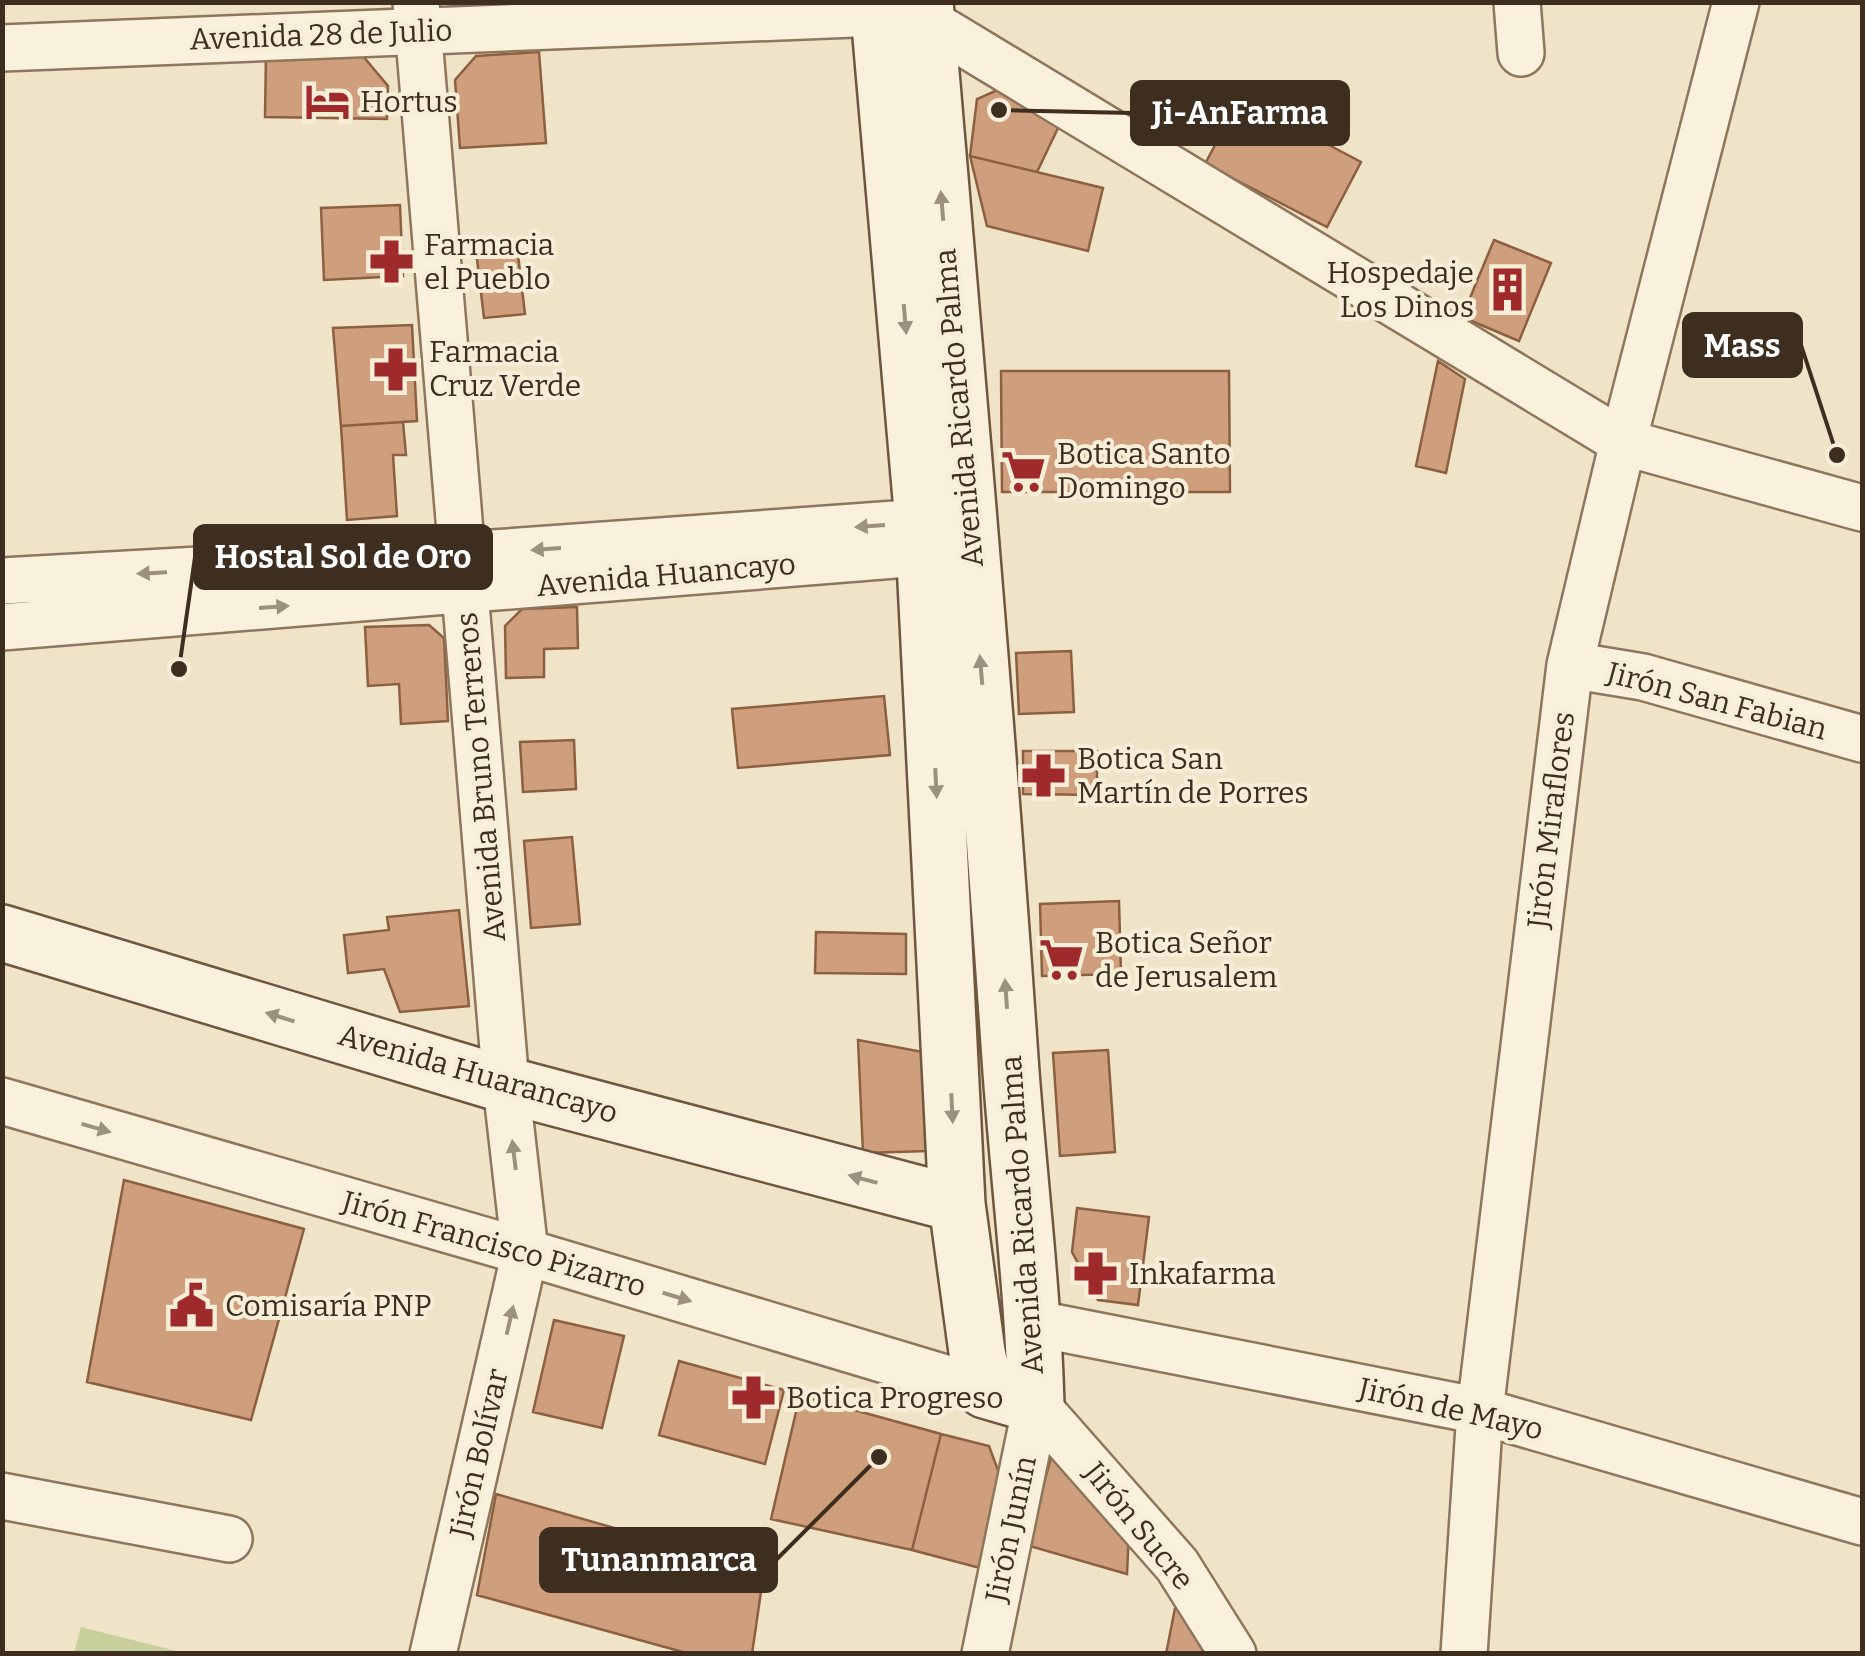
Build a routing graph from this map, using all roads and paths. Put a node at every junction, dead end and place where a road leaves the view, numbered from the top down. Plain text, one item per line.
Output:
1 (1517, 2) edge
2 (1736, 2) edge
3 (903, 10) edge
4 (417, 17) edge
5 (2, 48) edge
6 (1521, 53) dead end
7 (1623, 442) junction
8 (1862, 508) edge
9 (946, 536) junction
10 (465, 574) junction
11 (2, 582) edge
12 (2, 627) edge
13 (1570, 665) junction
14 (1862, 740) edge
15 (2, 933) edge
16 (506, 1085) junction
17 (2, 1100) edge
18 (957, 1204) junction
19 (526, 1252) junction
20 (1033, 1323) junction
21 (985, 1390) junction
22 (1036, 1405) junction
23 (1480, 1412) junction
24 (2, 1496) edge
25 (1862, 1522) edge
26 (229, 1538) dead end
27 (433, 1654) edge
28 (985, 1654) edge
29 (1233, 1654) edge
30 (1464, 1654) edge

1 - 6 street
2 - 7 street, Jirón Miraflores
3 - 4 street, Avenida 28 de Julio
3 - 7 street
3 - 9 main road, Avenida Ricardo Palma
4 - 5 street, Avenida 28 de Julio
4 - 10 street, Avenida Bruno Terreros
7 - 8 street
7 - 13 street, Jirón Miraflores
9 - 10 street, Avenida Huancayo
9 -> 18 main road, Avenida Ricardo Palma
20 -> 9 main road, Avenida Ricardo Palma
10 -> 11 street, Avenida Huancayo
12 -> 10 street, Avenida Huancayo
10 - 16 street, Avenida Bruno Terreros
13 - 14 street, Jirón San Fabian
13 - 23 street, Jirón Miraflores
16 -> 15 main road, Avenida Huarancayo
18 -> 16 main road, Avenida Huarancayo
19 -> 16 street, Avenida Bruno Terreros
17 -> 19 street, Jirón Francisco Pizarro
18 - 21 main road, Avenida Ricardo Palma
19 -> 21 street, Jirón Francisco Pizarro
27 -> 19 street, Jirón Bolívar
20 - 22 main road, Avenida Ricardo Palma
20 - 23 street, Jirón de Mayo
21 - 22 main road, Avenida Ricardo Palma
22 - 28 street, Jirón Junín
22 - 29 street, Jirón Sucre
23 - 25 street, Jirón de Mayo
23 - 30 street, Jirón Miraflores
24 - 26 street

